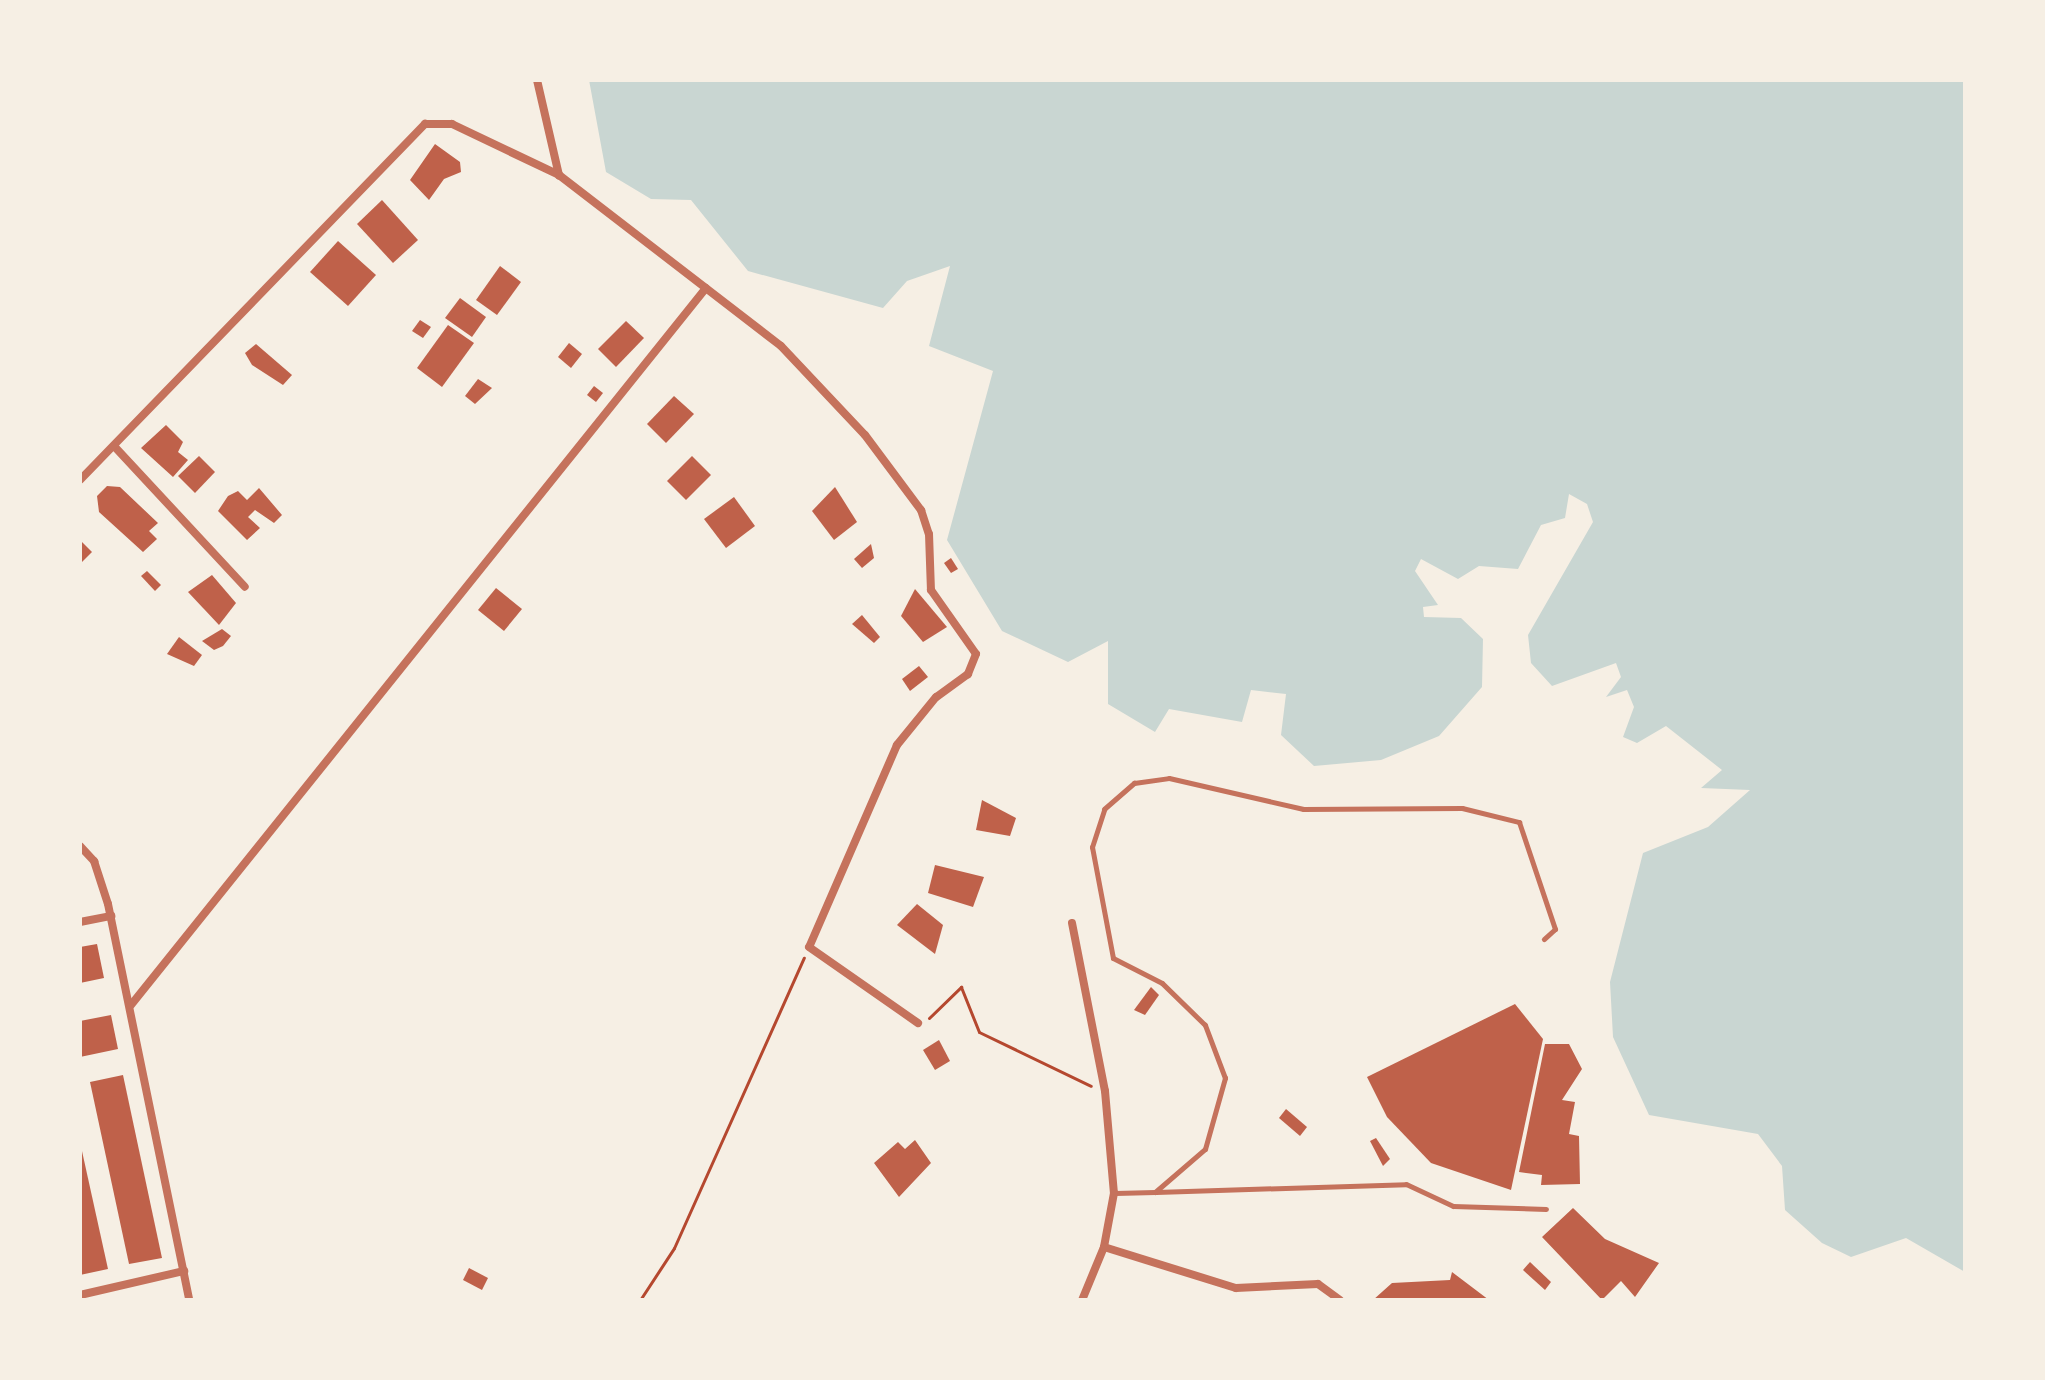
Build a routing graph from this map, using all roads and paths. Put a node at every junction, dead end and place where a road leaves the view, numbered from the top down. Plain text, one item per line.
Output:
1 (537, 80) edge
2 (559, 175) junction
3 (706, 288) junction
4 (114, 446) junction
5 (80, 480) edge
6 (245, 587) dead end
7 (80, 846) edge
8 (111, 916) junction
9 (80, 922) edge
10 (1072, 923) dead end
11 (1544, 939) dead end
12 (809, 947) junction
13 (131, 1005) junction
14 (918, 1023) joint
15 (1105, 1091) junction
16 (1155, 1192) junction
17 (1114, 1193) junction
18 (1546, 1209) dead end
19 (1104, 1247) junction
20 (184, 1271) junction
21 (80, 1295) edge
22 (189, 1300) edge
23 (640, 1300) edge
24 (1082, 1300) edge
25 (1340, 1300) edge

1 - 2 street
2 - 3 street
2 - 4 street
3 - 12 street
3 - 13 street
4 - 5 street
4 - 6 street
7 - 8 street
8 - 9 street
8 - 13 street
10 - 15 street
11 - 16 lane
12 - 14 street
12 - 23 path
13 - 20 street
14 - 15 path
15 - 17 street
16 - 17 lane
16 - 18 lane
17 - 19 street
19 - 24 street
19 - 25 street
20 - 21 street
20 - 22 street

